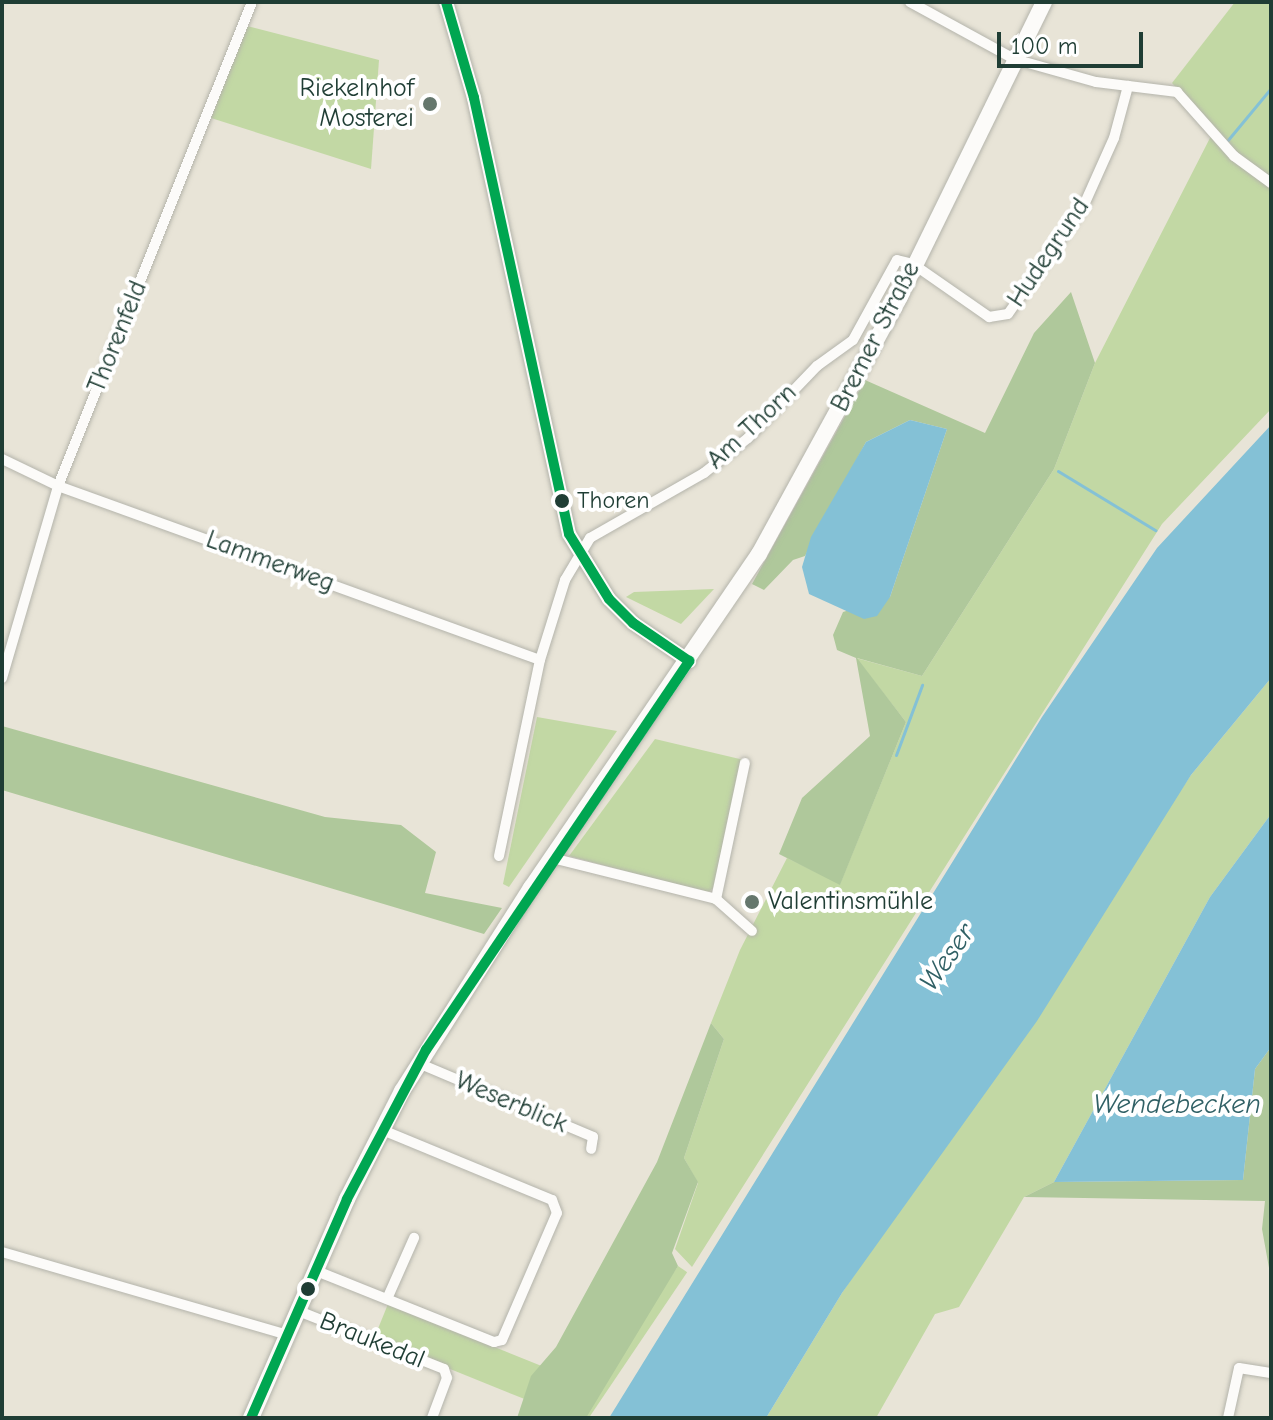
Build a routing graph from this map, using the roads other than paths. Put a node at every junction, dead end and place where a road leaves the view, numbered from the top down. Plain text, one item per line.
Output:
1 (252, 2) edge
2 (446, 2) edge
3 (910, 2) edge
4 (1044, 2) edge
5 (1014, 59) junction
6 (1128, 86) junction
7 (1271, 183) edge
8 (913, 264) junction
9 (2, 459) edge
10 (58, 486) junction
11 (578, 553) junction
12 (540, 660) junction
13 (689, 661) junction
14 (2, 678) edge
15 (745, 763) dead end
16 (499, 856) dead end
17 (552, 858) junction
18 (716, 899) junction
19 (752, 931) dead end
20 (418, 1063) junction
21 (382, 1130) junction
22 (591, 1149) dead end
23 (414, 1238) dead end
24 (2, 1252) edge
25 (314, 1270) junction
26 (387, 1299) junction
27 (296, 1310) junction
28 (285, 1334) junction
29 (1271, 1373) edge
30 (251, 1418) edge
31 (432, 1418) edge
32 (1228, 1418) edge

1 - 10 street, Thorenfeld
2 - 11 street
3 - 5 street
4 - 5 main road, Bremer Straße
5 - 6 street
5 - 8 main road, Bremer Straße
6 - 7 street
6 - 8 street, Hudegrund
8 - 11 street, Am Thorn
8 - 13 main road, Bremer Straße
9 - 10 street, Lammerweg
10 - 12 street, Lammerweg
10 - 14 street, Thorenfeld
11 - 12 street
11 - 13 street
12 - 16 street
13 - 17 main road, Bremer Straße
15 - 18 street
17 - 18 street
17 - 20 main road, Bremer Straße
18 - 19 street
20 - 21 main road, Bremer Straße
20 - 22 street, Weserblick
21 - 25 main road, Bremer Straße
21 - 26 street
23 - 26 street
24 - 28 street
25 - 26 street
25 - 27 main road, Bremer Straße
27 - 28 main road, Bremer Straße
27 - 31 street, Braukedal
28 - 30 main road, Bremer Straße
29 - 32 street

